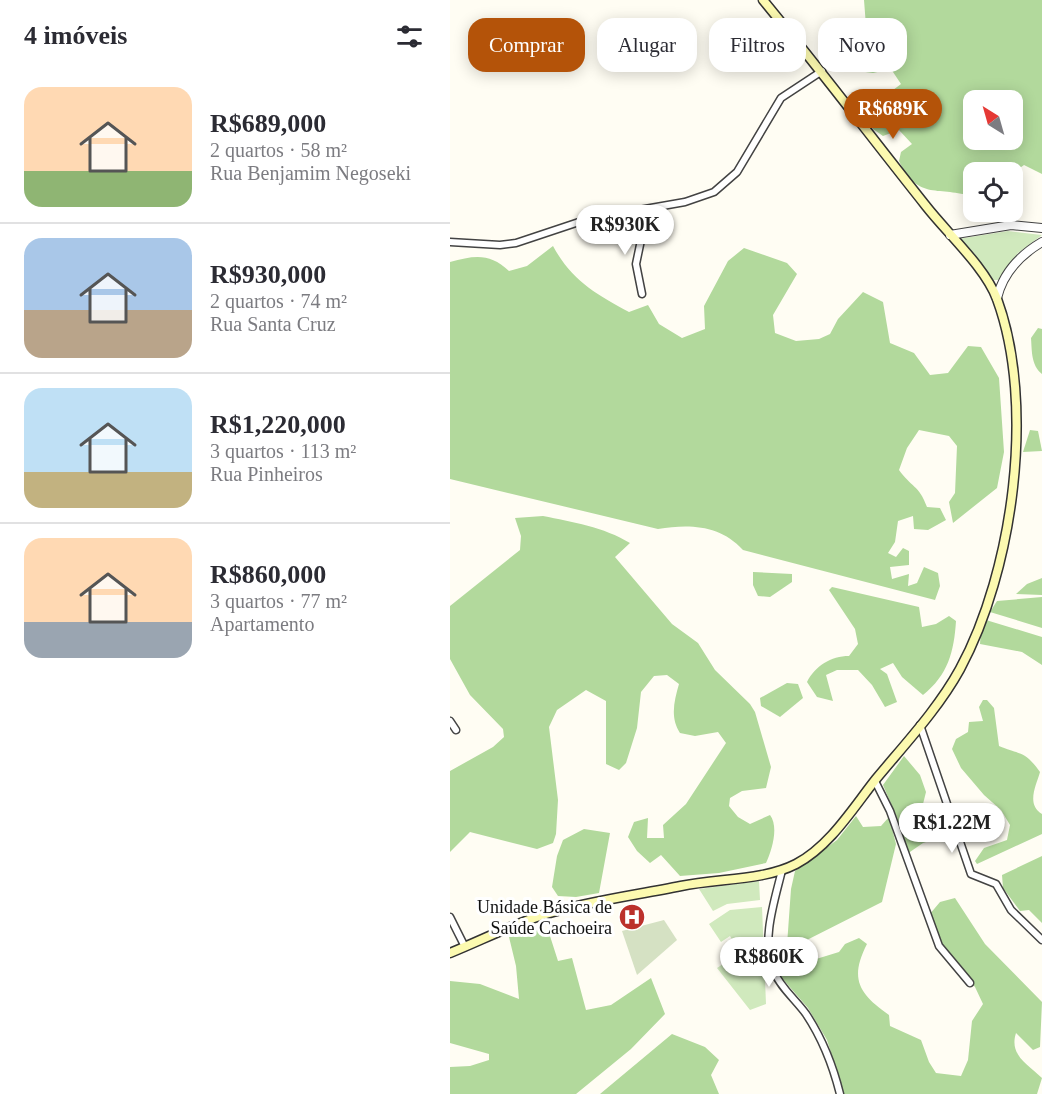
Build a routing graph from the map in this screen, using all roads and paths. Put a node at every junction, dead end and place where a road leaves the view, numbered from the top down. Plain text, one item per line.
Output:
1 (763, 0) edge
2 (818, 66) edge
3 (820, 72) edge
4 (823, 72) edge
5 (627, 212) junction
6 (1042, 228) edge
7 (950, 235) junction
8 (450, 242) edge
9 (1042, 242) edge
10 (642, 294) dead end
11 (997, 298) junction
12 (450, 721) edge
13 (920, 725) junction
14 (456, 730) dead end
15 (875, 781) junction
16 (782, 870) junction
17 (450, 916) edge
18 (1042, 940) edge
19 (465, 947) junction
20 (450, 953) edge
21 (970, 983) dead end
22 (840, 1094) edge

1 - 2 main road
3 - 5 street
4 - 7 main road
5 - 8 street
5 - 10 street
6 - 7 street
7 - 11 main road
9 - 11 street
11 - 13 main road
12 - 14 street
13 - 15 main road
13 - 18 street
15 - 16 main road
15 - 21 street
16 - 19 main road
16 - 22 street
17 - 19 street
19 - 20 main road

